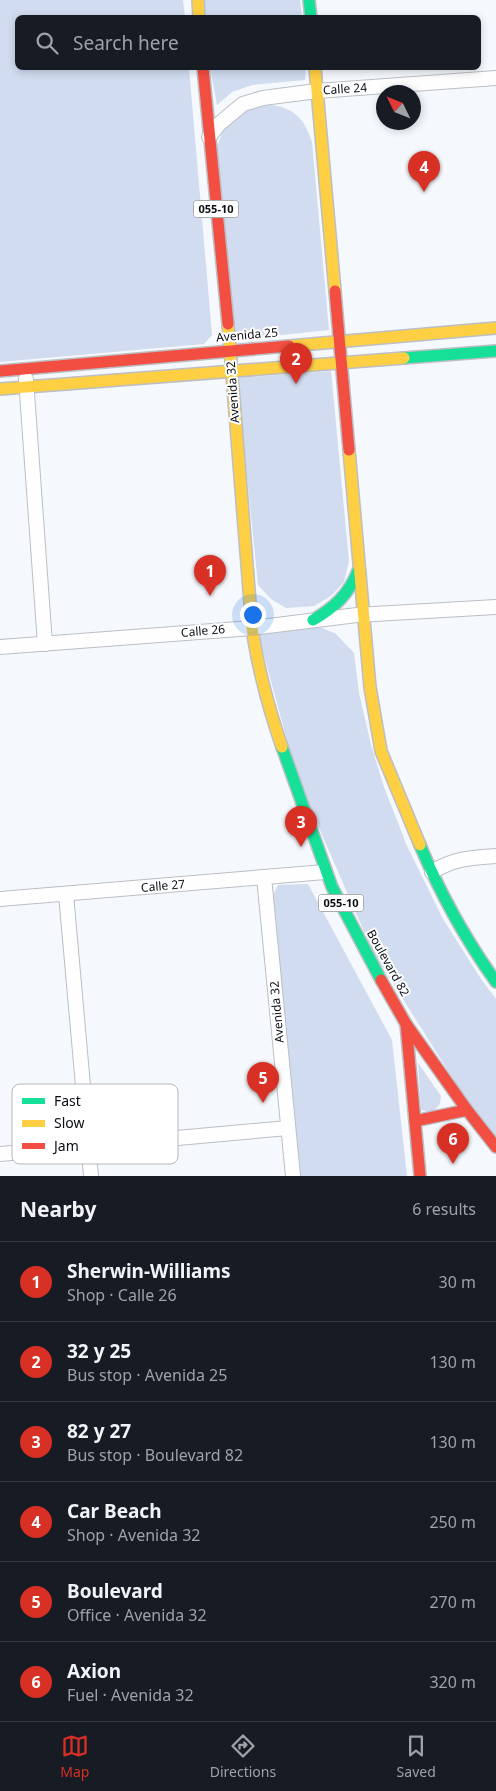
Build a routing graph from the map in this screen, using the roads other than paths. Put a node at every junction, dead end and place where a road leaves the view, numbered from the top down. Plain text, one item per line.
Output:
1 (198, 0) edge
2 (309, 0) edge
3 (199, 15) edge
4 (311, 15) edge
5 (203, 70) edge
6 (315, 70) edge
7 (496, 78) edge
8 (317, 91) junction
9 (209, 137) junction
10 (496, 328) edge
11 (340, 340) junction
12 (230, 351) junction
13 (496, 351) edge
14 (342, 363) junction
15 (26, 368) junction
16 (0, 371) edge
17 (232, 372) junction
18 (26, 387) junction
19 (0, 389) edge
20 (358, 570) junction
21 (496, 607) edge
22 (363, 614) junction
23 (314, 620) junction
24 (252, 628) junction
25 (45, 644) junction
26 (0, 647) edge
27 (496, 856) edge
28 (325, 872) junction
29 (432, 872) junction
30 (264, 877) junction
31 (66, 894) junction
32 (0, 899) edge
33 (496, 982) edge
34 (406, 1024) junction
35 (83, 1084) edge
36 (467, 1110) junction
37 (414, 1121) junction
38 (288, 1128) junction
39 (178, 1138) edge
40 (496, 1147) edge
41 (293, 1176) edge
42 (420, 1176) edge

1 - 3 main road
2 - 4 main road
5 - 9 main road, Avenida 32 / 055-10
6 - 8 main road
7 - 8 street, Calle 24
8 - 9 street, Calle 24
8 - 11 main road
9 - 12 main road, Avenida 32 / 055-10
10 - 11 main road, Avenida 25
11 - 12 main road, Avenida 25
11 - 14 main road
12 - 15 main road, Avenida 25
12 - 17 main road, Avenida 32 / 055-10
13 - 14 main road
14 - 17 main road
14 - 20 main road
15 - 16 main road, Avenida 25
15 - 18 street
17 - 18 main road
17 - 24 main road, Avenida 32 / 055-10
18 - 19 main road
18 - 25 street
20 - 22 main road
20 - 23 main road
21 - 22 street, Calle 26
22 - 23 street, Calle 26
22 - 29 main road
23 - 24 street, Calle 26
24 - 25 street, Calle 26
24 - 28 main road, Boulevard 82 / 055-10
25 - 26 street, Calle 26
27 - 29 street
28 - 30 street, Calle 27
28 - 34 main road, Boulevard 82 / 055-10
29 - 33 main road
30 - 31 street, Calle 27
30 - 38 street, Avenida 32
31 - 32 street, Calle 27
31 - 35 street
34 - 36 main road, Boulevard 82 / 055-10
34 - 37 main road
36 - 37 main road
36 - 40 main road, Boulevard 82 / 055-10
37 - 42 main road
38 - 39 street
38 - 41 street, Avenida 32

